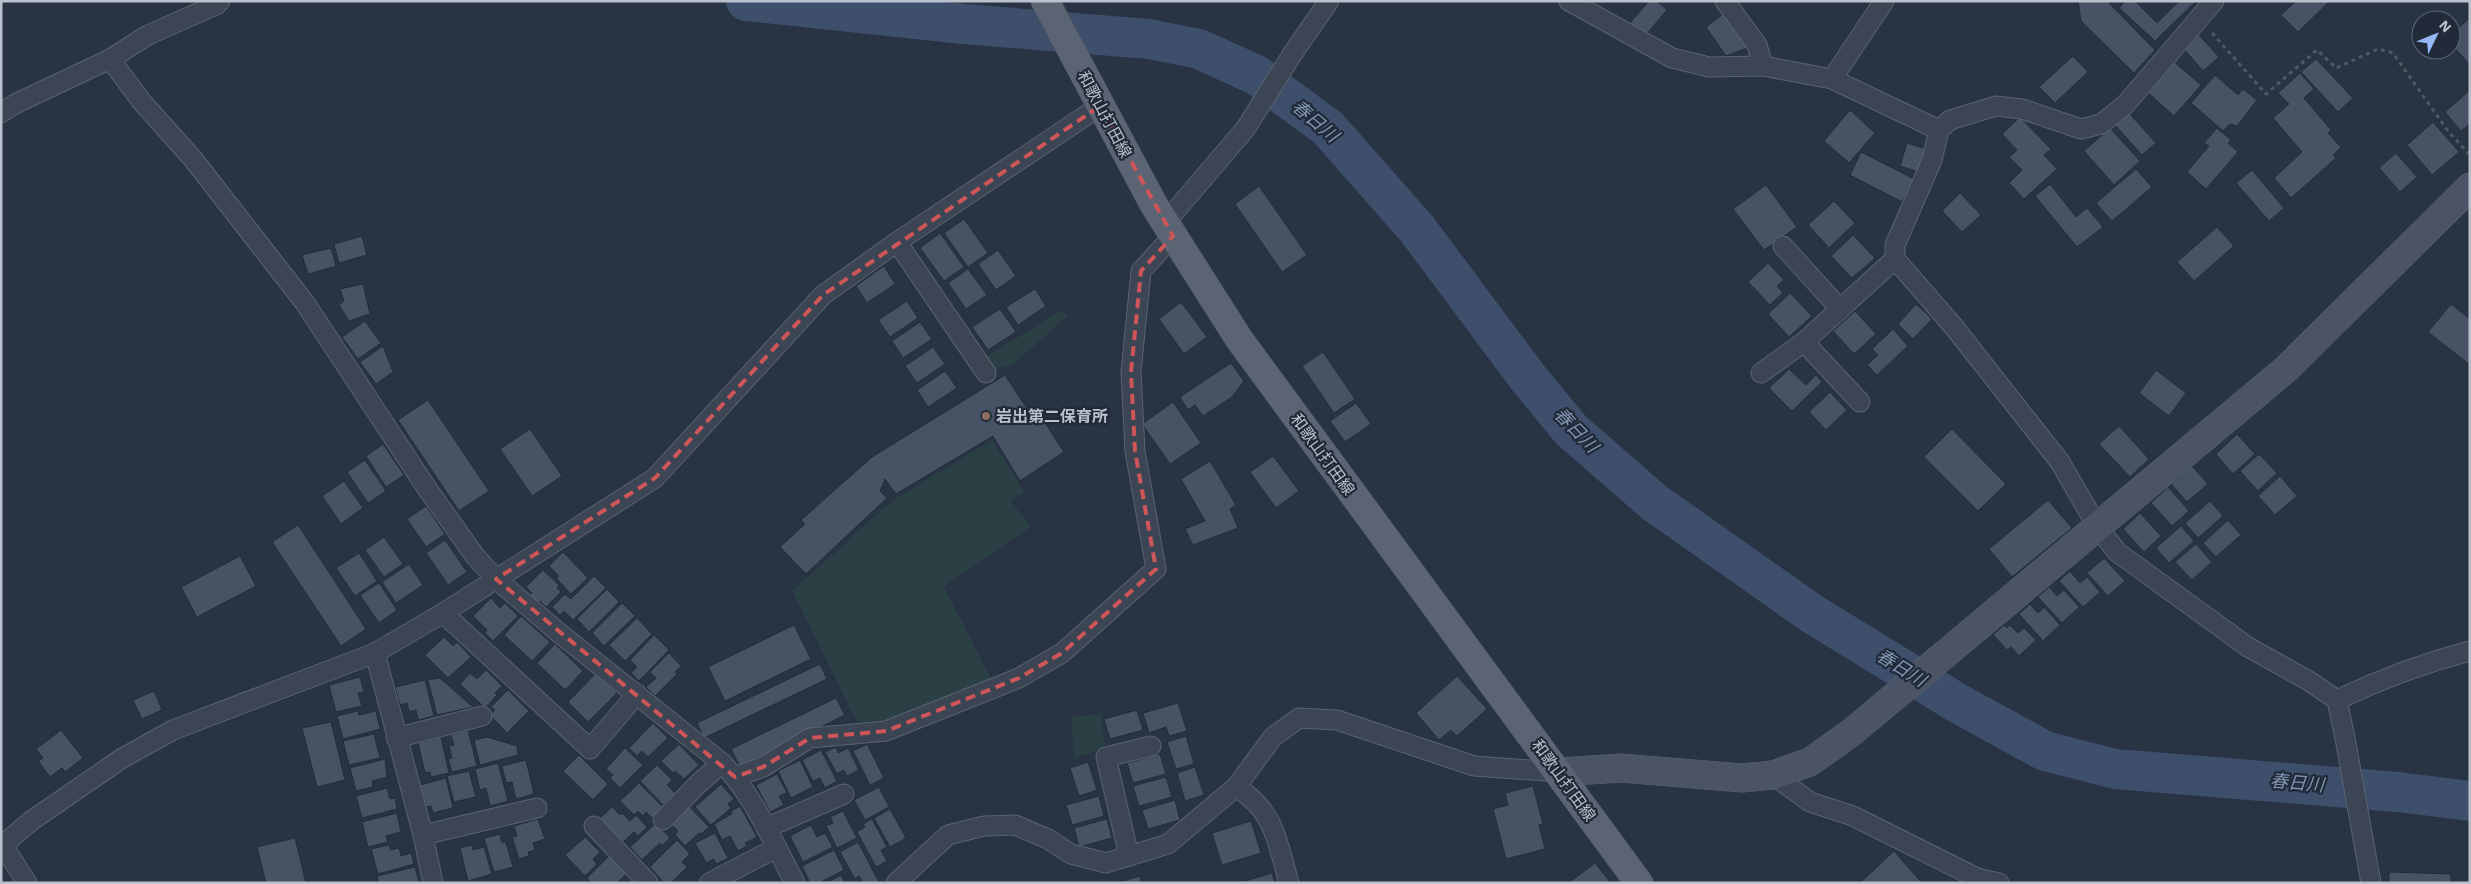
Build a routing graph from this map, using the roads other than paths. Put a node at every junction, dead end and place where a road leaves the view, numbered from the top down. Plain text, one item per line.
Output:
1 (220, 1) edge
2 (1045, 1) edge
3 (1329, 1) edge
4 (1569, 1) edge
5 (1724, 1) edge
6 (1884, 1) edge
7 (2214, 1) edge
8 (110, 59) junction
9 (1763, 66) junction
10 (1832, 79) junction
11 (1100, 106) junction
12 (1, 112) edge
13 (1939, 130) junction
14 (2470, 187) edge
15 (1169, 229) junction
16 (897, 242) junction
17 (1783, 246) dead end
18 (1895, 259) junction
19 (1840, 309) junction
20 (1804, 342) junction
21 (986, 373) dead end
22 (1761, 373) dead end
23 (1860, 402) dead end
24 (2097, 526) junction
25 (496, 579) junction
26 (443, 614) junction
27 (2470, 650) edge
28 (375, 653) junction
29 (637, 694) junction
30 (2336, 700) junction
31 (482, 716) dead end
32 (396, 738) junction
33 (1152, 746) dead end
34 (722, 763) junction
35 (1558, 772) junction
36 (1773, 775) junction
37 (735, 777) junction
38 (1236, 787) junction
39 (844, 794) dead end
40 (538, 808) dead end
41 (663, 820) dead end
42 (594, 826) dead end
43 (766, 828) junction
44 (423, 835) junction
45 (3, 843) edge
46 (776, 848) junction
47 (1129, 856) junction
48 (27, 883) edge
49 (433, 883) edge
50 (648, 883) edge
51 (708, 883) edge
52 (795, 883) edge
53 (896, 883) edge
54 (1289, 883) edge
55 (1638, 883) edge
56 (1999, 883) edge
57 (2371, 883) edge

1 - 8 street
2 - 11 main road, 和歌山打田線
3 - 15 street
4 - 9 street
5 - 9 street
6 - 10 street
7 - 13 street
8 - 12 street
8 - 25 street
9 - 10 street
10 - 13 street
11 - 15 main road, 和歌山打田線
11 - 16 street
13 - 18 street
14 - 24 street
15 - 35 main road, 和歌山打田線
15 - 37 street
16 - 21 street
16 - 25 street
17 - 19 street
18 - 19 street
18 - 24 street
19 - 20 street
20 - 22 street
20 - 23 street
24 - 30 street
24 - 36 street
25 - 26 street
25 - 29 street
26 - 28 street
26 - 29 street
27 - 30 street
28 - 32 street
28 - 45 street
29 - 34 street
30 - 57 street
31 - 32 street
32 - 44 street
33 - 47 street
34 - 37 street
34 - 41 street
35 - 36 street
35 - 38 street
35 - 55 main road, 和歌山打田線
36 - 56 street
37 - 43 street
38 - 47 street
38 - 54 street
39 - 43 street
40 - 44 street
42 - 50 street
43 - 46 street
44 - 49 street
45 - 48 street
46 - 51 street
46 - 52 street
47 - 53 street

